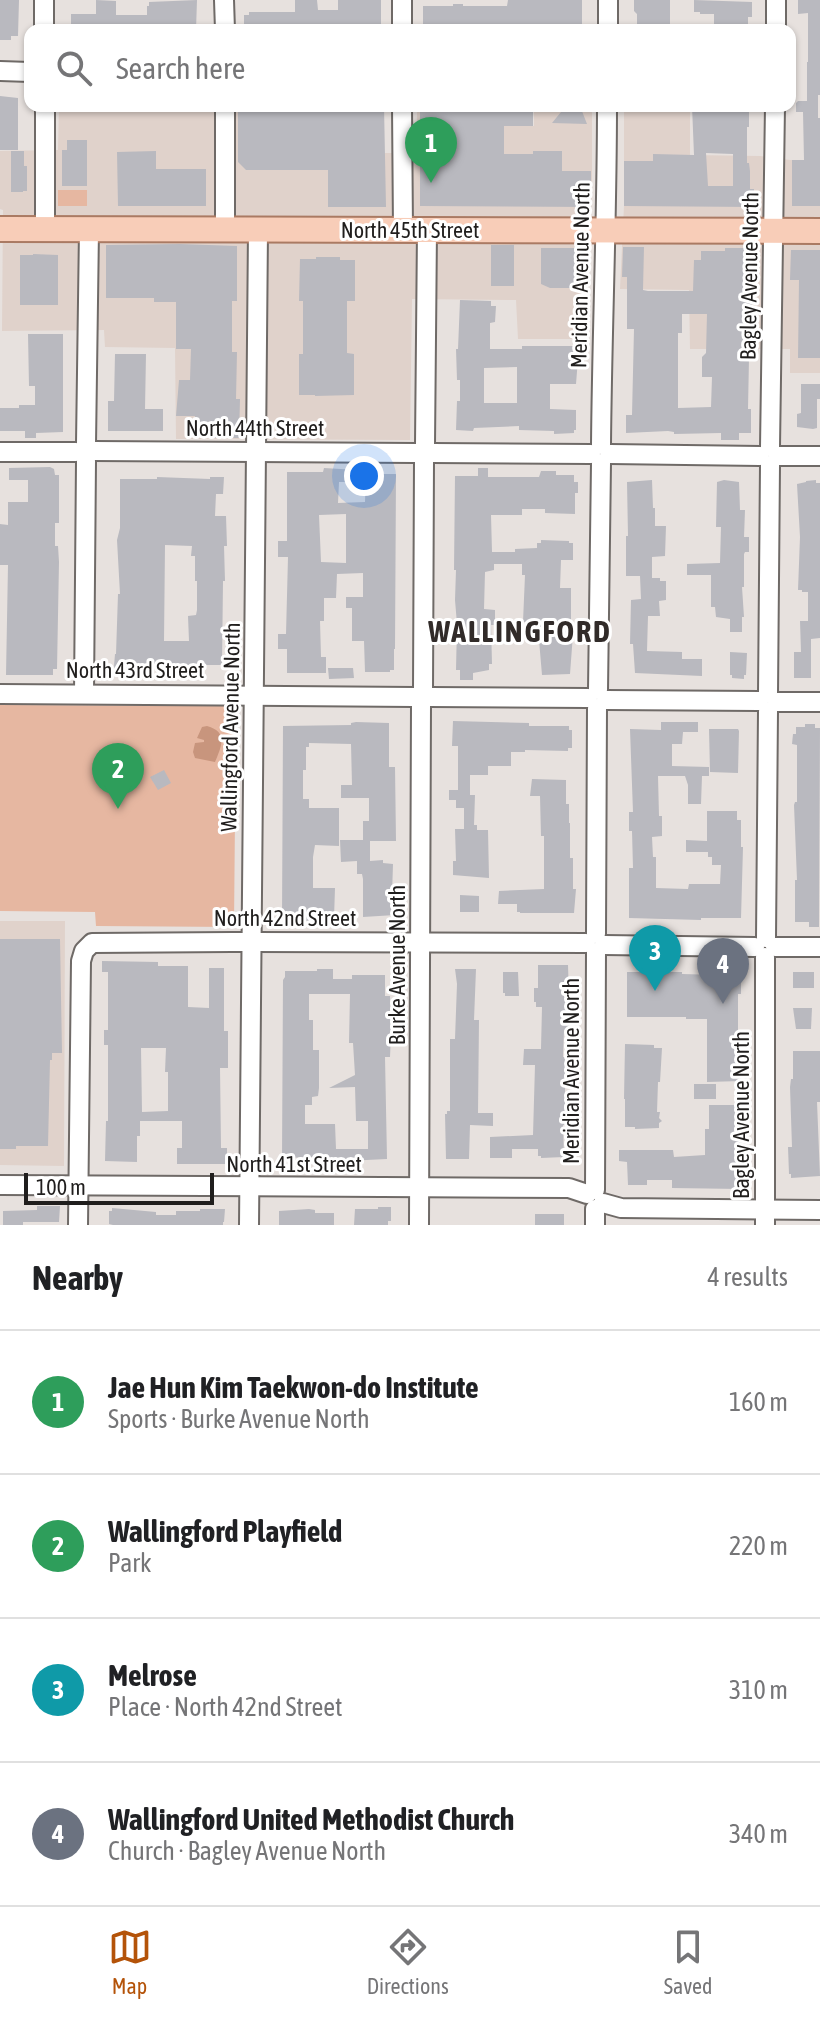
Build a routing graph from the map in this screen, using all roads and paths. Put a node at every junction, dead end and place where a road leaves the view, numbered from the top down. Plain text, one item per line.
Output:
1 (44, 0) edge
2 (224, 0) edge
3 (402, 0) edge
4 (608, 0) edge
5 (776, 0) edge
6 (44, 24) edge
7 (225, 24) edge
8 (402, 24) edge
9 (608, 24) edge
10 (776, 24) edge
11 (0, 71) edge
12 (24, 72) edge
13 (45, 112) edge
14 (225, 112) edge
15 (403, 112) edge
16 (607, 112) edge
17 (775, 112) edge
18 (0, 229) edge
19 (45, 229) junction
20 (89, 230) junction
21 (225, 230) junction
22 (258, 230) junction
23 (415, 230) junction
24 (607, 231) junction
25 (774, 231) junction
26 (820, 231) edge
27 (0, 452) edge
28 (85, 452) junction
29 (256, 452) junction
30 (424, 453) junction
31 (601, 454) junction
32 (770, 456) junction
33 (820, 456) edge
34 (0, 694) edge
35 (84, 694) junction
36 (254, 695) junction
37 (422, 697) junction
38 (598, 699) junction
39 (768, 702) junction
40 (820, 702) edge
41 (252, 942) junction
42 (422, 942) junction
43 (595, 944) junction
44 (765, 947) junction
45 (820, 947) edge
46 (0, 1185) edge
47 (78, 1186) junction
48 (250, 1188) junction
49 (419, 1188) junction
50 (595, 1204) edge
51 (820, 1210) edge
52 (765, 1217) edge
53 (78, 1225) edge
54 (249, 1225) edge
55 (419, 1225) edge

1 - 6 street
2 - 7 street
3 - 8 street
4 - 9 street
5 - 10 street
11 - 12 street
13 - 19 street
14 - 21 street
15 - 23 street, Burke Avenue North
16 - 24 street, Meridian Avenue North
17 - 25 street, Bagley Avenue North
18 - 19 main road, North 45th Street
19 - 20 main road, North 45th Street
20 - 21 main road, North 45th Street
20 - 28 street
21 - 22 main road, North 45th Street
22 - 23 main road, North 45th Street
22 - 29 street, Wallingford Avenue North
23 - 24 main road, North 45th Street
23 - 30 street, Burke Avenue North
24 - 25 main road, North 45th Street
24 - 31 street, Meridian Avenue North
25 - 26 main road, North 45th Street
25 - 32 street, Bagley Avenue North
27 - 28 street, North 44th Street
28 - 29 street, North 44th Street
28 - 35 street
29 - 30 street, North 44th Street
29 - 36 street, Wallingford Avenue North
30 - 31 street, North 44th Street
30 - 37 street, Burke Avenue North
31 - 32 street, North 44th Street
31 - 38 street, Meridian Avenue North
32 - 33 street, North 44th Street
32 - 39 street, Bagley Avenue North
34 - 35 street, North 43rd Street
35 - 36 street, North 43rd Street
36 - 37 street, North 43rd Street
36 - 41 street, Wallingford Avenue North
37 - 38 street, North 43rd Street
37 - 42 street, Burke Avenue North
38 - 39 street, North 43rd Street
38 - 43 street, Meridian Avenue North
39 - 40 street, North 43rd Street
39 - 44 street, Bagley Avenue North
41 - 42 street, North 42nd Street
41 - 47 street, North 42nd Street
41 - 48 street, Wallingford Avenue North
42 - 43 street, North 42nd Street
42 - 49 street, Burke Avenue North
43 - 44 street, North 42nd Street
43 - 50 street, Meridian Avenue North
44 - 45 street, North 42nd Street
44 - 52 street, Bagley Avenue North
46 - 47 street, North 41st Street
47 - 48 street, North 41st Street
47 - 53 street
48 - 49 street, North 41st Street
48 - 54 street, Wallingford Avenue North
49 - 50 street, North 41st Street
49 - 55 street, Burke Avenue North
50 - 52 street, North 41st Street
51 - 52 street, North 41st Street

